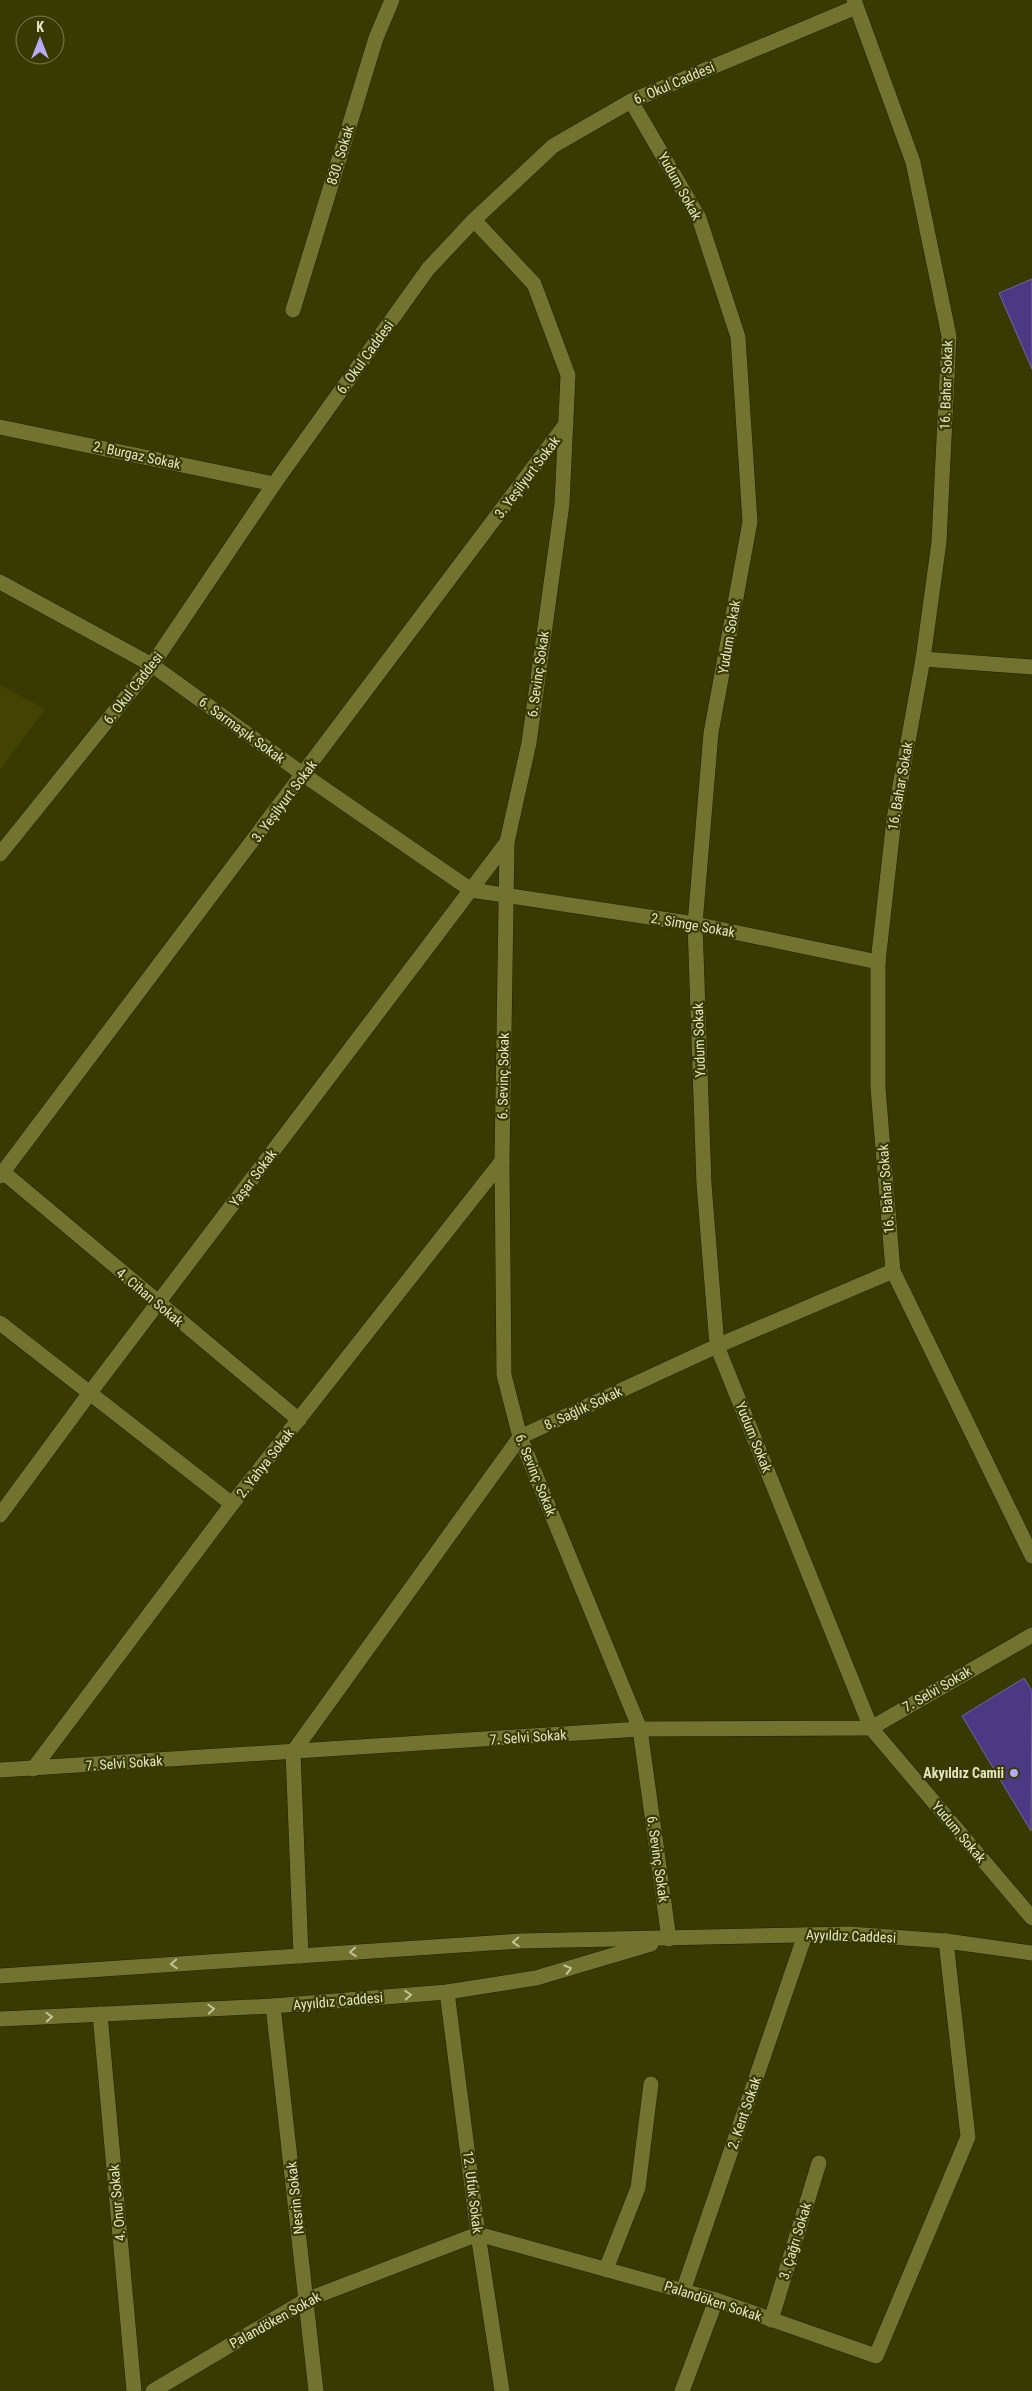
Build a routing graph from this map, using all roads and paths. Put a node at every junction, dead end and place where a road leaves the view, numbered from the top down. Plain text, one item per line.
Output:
1 (392, 0) edge
2 (855, 3) edge
3 (631, 101) junction
4 (474, 220) junction
5 (293, 310) dead end
6 (566, 424) junction
7 (0, 427) edge
8 (274, 484) junction
9 (0, 582) edge
10 (923, 659) junction
11 (152, 665) junction
12 (1032, 667) edge
13 (304, 775) junction
14 (507, 842) junction
15 (0, 854) edge
16 (470, 890) junction
17 (506, 896) junction
18 (695, 924) junction
19 (878, 962) junction
20 (502, 1161) junction
21 (1, 1174) edge
22 (893, 1271) junction
23 (158, 1303) junction
24 (0, 1323) edge
25 (717, 1346) junction
26 (89, 1394) junction
27 (299, 1420) junction
28 (520, 1437) junction
29 (232, 1504) junction
30 (0, 1515) edge
31 (1032, 1556) edge
32 (1032, 1635) edge
33 (871, 1728) junction
34 (640, 1729) junction
35 (293, 1752) junction
36 (33, 1769) junction
37 (0, 1770) edge
38 (1032, 1918) edge
39 (805, 1935) junction
40 (669, 1939) junction
41 (946, 1941) junction
42 (1032, 1953) edge
43 (300, 1956) junction
44 (0, 1976) edge
45 (447, 1992) junction
46 (273, 2006) junction
47 (100, 2014) junction
48 (0, 2019) edge
49 (651, 2084) dead end
50 (819, 2163) dead end
51 (478, 2234) junction
52 (606, 2269) junction
53 (683, 2290) junction
54 (306, 2300) junction
55 (716, 2300) junction
56 (771, 2320) junction
57 (134, 2391) edge
58 (153, 2391) edge
59 (316, 2391) edge
60 (502, 2391) edge
61 (682, 2391) edge

1 - 5 street, 830. Sokak
2 - 3 street, 6. Okul Caddesi
2 - 10 street, 16. Bahar Sokak
3 - 4 street, 6. Okul Caddesi
3 - 18 street, Yudum Sokak
4 - 6 street, 6. Sevinç Sokak
4 - 8 street, 6. Okul Caddesi
6 - 13 street, 3. Yeşilyurt Sokak
6 - 14 street, 6. Sevinç Sokak
7 - 8 street, 2. Burgaz Sokak
8 - 11 street, 6. Okul Caddesi
9 - 11 street, 6. Sarmaşık Sokak
10 - 12 street
10 - 19 street, 16. Bahar Sokak
11 - 13 street, 6. Sarmaşık Sokak
11 - 15 street, 6. Okul Caddesi
13 - 16 street, 6. Sarmaşık Sokak
13 - 21 street, 3. Yeşilyurt Sokak
14 - 16 street, Yaşar Sokak
14 - 17 street, 6. Sevinç Sokak
16 - 17 street, 6. Sarmaşık Sokak
16 - 23 street, Yaşar Sokak
17 - 18 street, 2. Simge Sokak
17 - 20 street, 6. Sevinç Sokak
18 - 19 street, 2. Simge Sokak
18 - 25 street, Yudum Sokak
19 - 22 street, 16. Bahar Sokak
20 - 27 street, 2. Yahya Sokak
20 - 28 street, 6. Sevinç Sokak
21 - 23 street, 4. Cihan Sokak
22 - 25 street, 8. Sağlık Sokak
22 - 31 street, 16. Bahar Sokak
23 - 26 street, Yaşar Sokak
23 - 27 street, 4. Cihan Sokak
24 - 26 street
25 - 28 street, 8. Sağlık Sokak
25 - 33 street, Yudum Sokak
26 - 29 street
26 - 30 street, Yaşar Sokak
27 - 29 street, 2. Yahya Sokak
28 - 34 street, 6. Sevinç Sokak
28 - 35 street, 8. Sağlık Sokak
29 - 36 street, 2. Yahya Sokak
32 - 33 street, 7. Selvi Sokak
33 - 34 street, 7. Selvi Sokak
33 - 38 street, Yudum Sokak
34 - 35 street, 7. Selvi Sokak
34 - 40 street, 6. Sevinç Sokak
35 - 36 street, 7. Selvi Sokak
35 - 43 street
36 - 37 street, 7. Selvi Sokak
39 - 40 street, Ayyıldız Caddesi
39 - 41 street, Ayyıldız Caddesi
39 - 53 street, 2. Kent Sokak
40 -> 43 street, Ayyıldız Caddesi
45 -> 40 street, Ayyıldız Caddesi
41 - 42 street, Ayyıldız Caddesi
41 - 56 street, Palandöken Sokak
43 -> 44 street, Ayyıldız Caddesi
46 -> 45 street, Ayyıldız Caddesi
45 - 51 street, 12. Ufuk Sokak
47 -> 46 street, Ayyıldız Caddesi
46 - 54 street, Nesrin Sokak
48 -> 47 street, Ayyıldız Caddesi
47 - 57 street, 4. Onur Sokak
49 - 52 street
50 - 56 street, 3. Çağrı Sokak
51 - 52 street, Palandöken Sokak
51 - 54 street, Palandöken Sokak
51 - 60 street, 12. Ufuk Sokak
52 - 53 street, Palandöken Sokak
53 - 55 street, Palandöken Sokak
54 - 58 street, Palandöken Sokak
54 - 59 street, Nesrin Sokak
55 - 56 street, Palandöken Sokak
55 - 61 street

